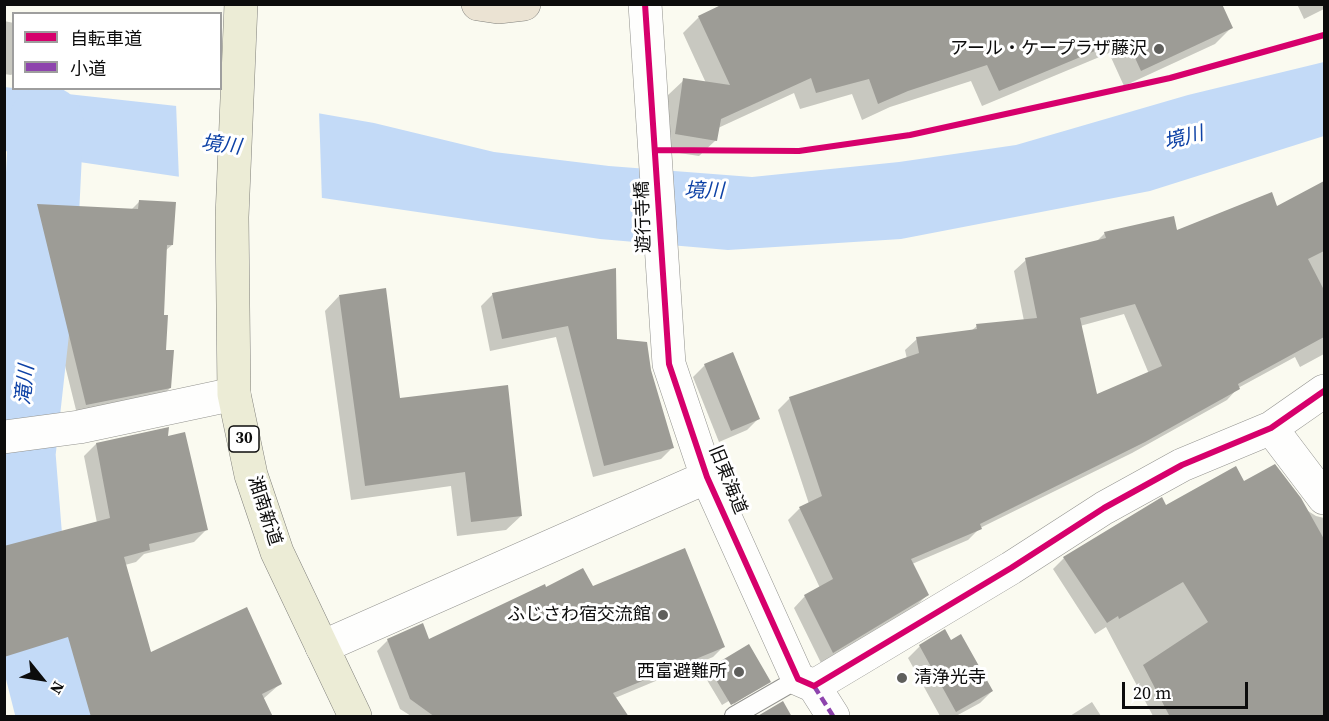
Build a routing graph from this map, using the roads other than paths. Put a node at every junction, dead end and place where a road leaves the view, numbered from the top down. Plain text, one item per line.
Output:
1 (241, 4) edge
2 (478, 4) edge
3 (524, 4) edge
4 (645, 4) edge
5 (662, 283) joint
6 (1324, 391) edge
7 (234, 394) junction
8 (1271, 428) junction
9 (4, 437) edge
10 (707, 477) junction
11 (1324, 498) edge
12 (322, 646) junction
13 (806, 683) junction
14 (355, 717) edge
15 (734, 717) edge
16 (833, 717) edge

1 - 7 main road, 湘南新道 / 30
2 - 3 highway
4 - 5 street, 遊行寺橋
5 - 10 street, 旧東海道
6 - 8 street
7 - 9 street
7 - 12 main road, 湘南新道 / 30
8 - 11 street
8 - 13 street
10 - 12 street
10 - 13 street, 旧東海道
12 - 14 main road, 湘南新道 / 30
13 - 15 lane
13 - 16 street, 旧東海道

